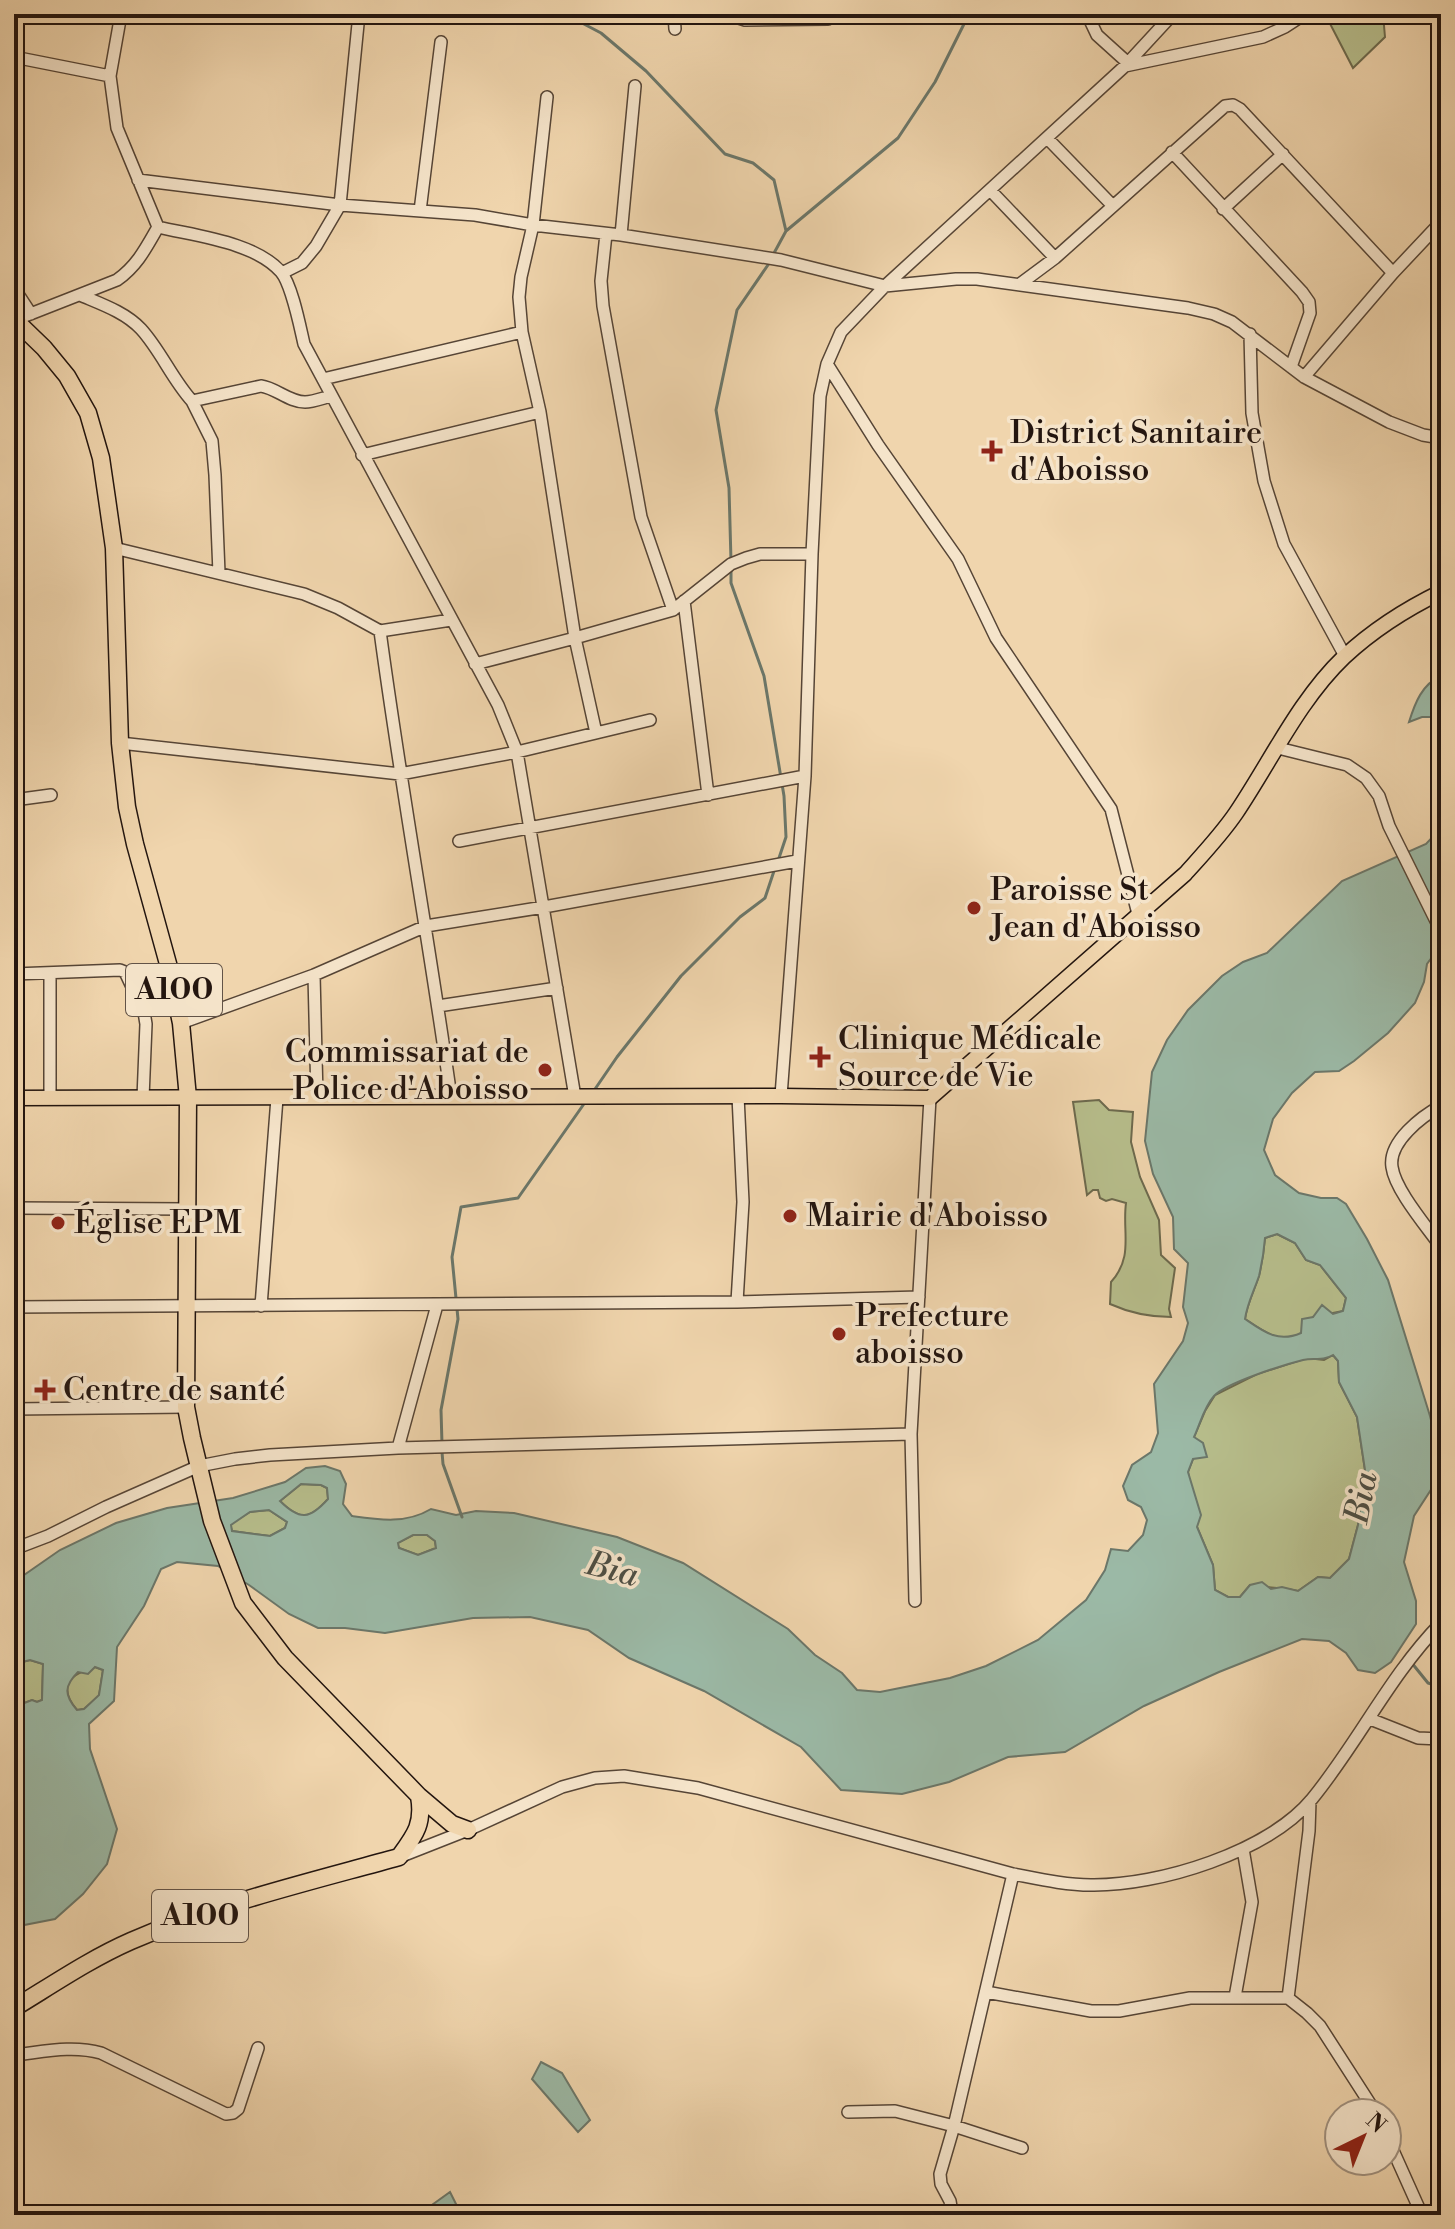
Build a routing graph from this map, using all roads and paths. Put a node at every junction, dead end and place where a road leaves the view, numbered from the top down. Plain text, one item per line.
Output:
1 (121, 14) edge
2 (359, 14) edge
3 (674, 14) edge
4 (737, 14) edge
5 (1087, 14) edge
6 (1173, 14) edge
7 (1303, 14) edge
8 (828, 19) dead end
9 (675, 29) dead end
10 (441, 42) dead end
11 (14, 57) edge
12 (1126, 65) junction
13 (110, 76) junction
14 (635, 86) dead end
15 (547, 97) dead end
16 (1047, 138) junction
17 (1172, 152) junction
18 (1283, 154) junction
19 (138, 180) junction
20 (990, 190) junction
21 (340, 205) junction
22 (1112, 205) junction
23 (1223, 209) junction
24 (420, 211) junction
25 (1441, 222) edge
26 (533, 225) junction
27 (158, 227) junction
28 (606, 234) junction
29 (621, 235) junction
30 (1055, 258) junction
31 (282, 273) junction
32 (1393, 273) junction
33 (1020, 284) junction
34 (885, 286) junction
35 (14, 288) edge
36 (80, 295) junction
37 (20, 318) edge
38 (522, 332) junction
39 (1250, 334) junction
40 (827, 364) junction
41 (1291, 367) junction
42 (1304, 377) junction
43 (323, 379) junction
44 (331, 396) junction
45 (192, 401) junction
46 (540, 412) junction
47 (1441, 438) edge
48 (362, 455) junction
49 (114, 548) junction
50 (812, 554) junction
51 (219, 573) junction
52 (1441, 592) edge
53 (684, 601) junction
54 (673, 610) junction
55 (451, 620) junction
56 (380, 631) junction
57 (575, 638) junction
58 (1345, 656) junction
59 (475, 664) junction
60 (650, 720) dead end
61 (596, 733) junction
62 (120, 743) junction
63 (1278, 748) junction
64 (517, 752) junction
65 (400, 774) junction
66 (805, 776) junction
67 (51, 795) dead end
68 (708, 795) junction
69 (14, 800) edge
70 (529, 829) junction
71 (459, 841) dead end
72 (797, 861) junction
73 (544, 907) junction
74 (1138, 914) junction
75 (426, 926) junction
76 (1441, 931) edge
77 (50, 973) junction
78 (14, 974) edge
79 (314, 975) junction
80 (557, 988) junction
81 (438, 1006) junction
82 (181, 1023) junction
83 (738, 1096) junction
84 (781, 1096) junction
85 (317, 1097) junction
86 (451, 1097) junction
87 (575, 1097) junction
88 (14, 1098) edge
89 (50, 1098) junction
90 (143, 1098) junction
91 (188, 1098) junction
92 (277, 1098) junction
93 (930, 1098) junction
94 (1441, 1106) edge
95 (14, 1208) edge
96 (187, 1209) junction
97 (1441, 1247) edge
98 (919, 1297) junction
99 (737, 1302) junction
100 (187, 1305) junction
101 (437, 1305) junction
102 (261, 1306) junction
103 (14, 1307) edge
104 (186, 1407) junction
105 (14, 1409) edge
106 (911, 1434) junction
107 (398, 1448) junction
108 (199, 1466) junction
109 (14, 1549) edge
110 (915, 1601) dead end
111 (1441, 1623) edge
112 (1370, 1719) junction
113 (1441, 1739) edge
114 (419, 1796) junction
115 (1310, 1801) junction
116 (468, 1830) junction
117 (1243, 1849) junction
118 (399, 1857) junction
119 (1013, 1874) junction
120 (986, 1992) junction
121 (1235, 1997) junction
122 (1288, 1998) junction
123 (14, 2008) edge
124 (258, 2048) dead end
125 (14, 2055) edge
126 (1366, 2097) edge
127 (848, 2112) dead end
128 (954, 2126) junction
129 (1022, 2148) dead end
130 (1403, 2173) edge
131 (948, 2215) edge
132 (1422, 2215) edge

1 - 13 street
2 - 21 street
3 - 9 street
4 - 8 street
5 - 12 street
6 - 12 street
7 - 12 street
10 - 24 street
11 - 13 street
12 - 16 street
13 - 19 street
14 - 29 street
15 - 26 street
16 - 20 street
16 - 22 street
17 - 18 street
17 - 22 street
17 - 23 street
18 - 23 street
18 - 32 street
19 - 21 street
19 - 27 street
20 - 30 street
20 - 34 street
21 - 24 street
21 - 31 street
22 - 30 street
23 - 41 street
24 - 26 street
25 - 32 street
26 - 28 street
26 - 38 street
27 - 31 street
27 - 36 street
28 - 29 street
28 - 54 street
29 - 34 street
30 - 33 street
31 - 43 street
32 - 42 street
33 - 34 street
33 - 39 street
34 - 40 street
35 - 37 street
36 - 37 street
36 - 45 street
37 - 49 highway, A100
38 - 43 street
38 - 46 street
39 - 41 street
39 - 58 street
40 - 50 street
40 - 74 street
41 - 42 street
42 - 47 street
43 - 44 street
44 - 45 street
44 - 48 street
45 - 51 street
46 - 48 street
46 - 57 street
48 - 55 street
49 - 51 street
49 - 62 highway, A100
50 - 53 street
50 - 66 street
51 - 56 street
52 - 58 main road
53 - 54 street
53 - 68 street
54 - 57 street
55 - 56 street
55 - 59 street
56 - 65 street
57 - 59 street
57 - 61 street
58 - 63 main road
59 - 64 street
60 - 61 street
61 - 64 street
62 - 65 street
62 - 82 highway, A100
63 - 74 main road
63 - 76 street
64 - 65 street
64 - 70 street
65 - 75 street
66 - 68 street
66 - 72 street
67 - 69 street
68 - 70 street
70 - 71 street
70 - 73 street
72 - 73 street
72 - 84 street
73 - 75 street
73 - 80 street
74 - 93 main road
75 - 79 street
75 - 81 street
77 - 78 street
77 - 89 street
77 - 90 street
79 - 82 street
79 - 85 street
80 - 81 street
80 - 87 street
81 - 86 street
82 - 91 highway, A100
83 - 84 main road
83 - 87 main road
83 - 99 street
84 - 93 main road
85 - 86 main road
85 - 92 main road
86 - 87 main road
88 - 89 main road
89 - 90 main road
90 - 91 main road
91 - 92 main road
91 - 96 highway, A100
92 - 102 street
93 - 98 street
94 - 97 street
95 - 96 street
96 - 100 highway, A100
98 - 99 street
98 - 106 street
99 - 101 street
100 - 102 street
100 - 103 street
100 - 104 highway, A100
101 - 102 street
101 - 107 street
104 - 105 street
104 - 108 highway, A100
106 - 107 street
106 - 110 street
107 - 108 street
108 - 109 street
108 - 114 highway, A100
111 - 112 street
112 - 113 street
112 - 115 street
114 - 116 highway
114 - 118 highway
115 - 117 street
115 - 122 street
116 - 118 street
116 - 119 street
117 - 119 street
117 - 121 street
118 - 123 highway, A100
119 - 120 street
120 - 121 street
120 - 128 street
121 - 122 street
122 - 126 street
124 - 125 street
127 - 128 street
128 - 129 street
128 - 131 street
130 - 132 street

